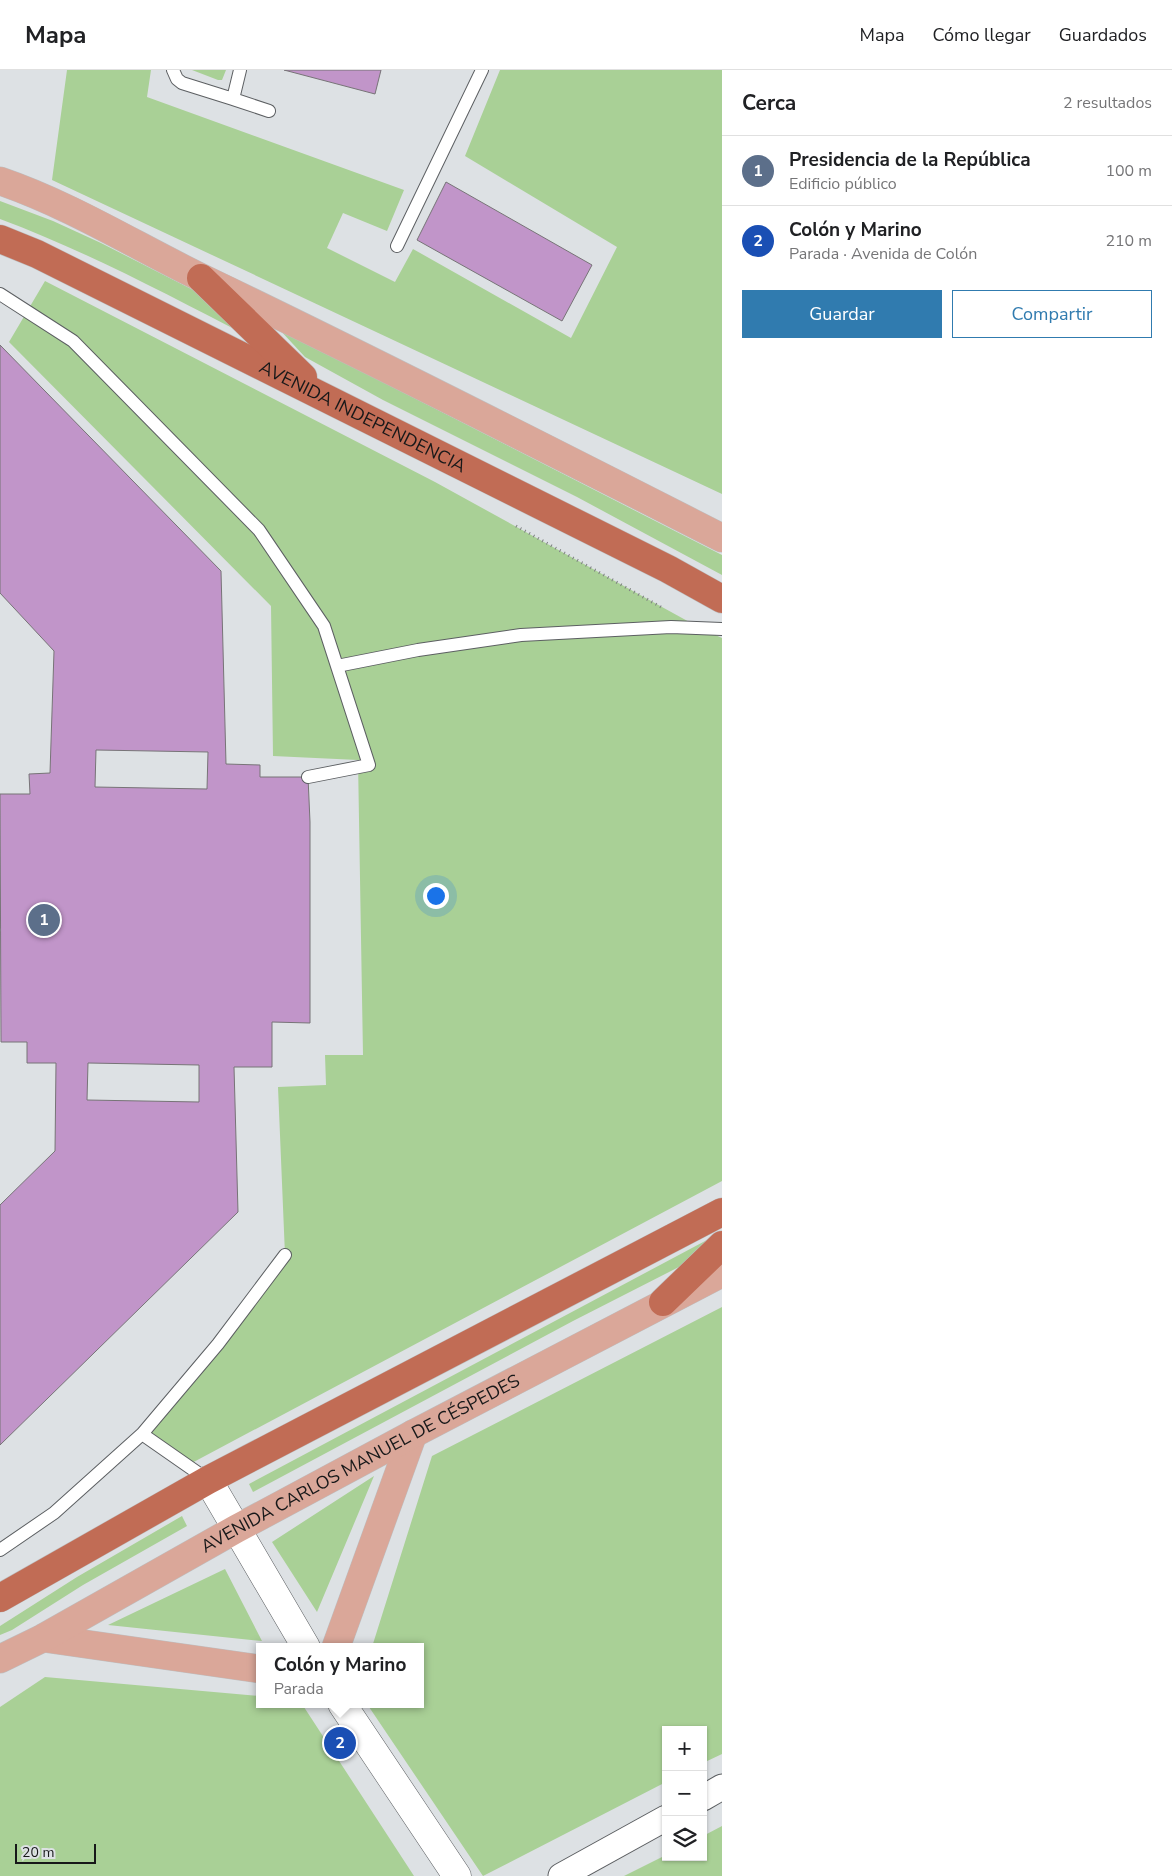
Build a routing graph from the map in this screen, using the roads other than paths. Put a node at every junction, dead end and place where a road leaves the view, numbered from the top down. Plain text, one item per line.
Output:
1 (174, 70) edge
2 (240, 70) edge
3 (482, 70) edge
4 (233, 99) junction
5 (269, 111) dead end
6 (0, 181) edge
7 (0, 239) edge
8 (398, 246) dead end
9 (201, 278) junction
10 (0, 294) edge
11 (322, 396) junction
12 (722, 538) edge
13 (722, 599) edge
14 (722, 629) edge
15 (338, 666) junction
16 (308, 777) dead end
17 (722, 1212) edge
18 (722, 1245) edge
19 (285, 1255) dead end
20 (722, 1273) edge
21 (662, 1302) junction
22 (142, 1434) junction
23 (413, 1434) junction
24 (208, 1480) junction
25 (236, 1529) junction
26 (0, 1550) edge
27 (0, 1598) edge
28 (43, 1638) junction
29 (304, 1643) edge
30 (337, 1643) edge
31 (3, 1659) edge
32 (256, 1668) edge
33 (345, 1708) edge
34 (722, 1787) edge
35 (707, 1796) edge
36 (662, 1820) edge
37 (456, 1876) edge
38 (561, 1876) edge

1 - 4 lane
2 - 4 lane
3 - 8 lane
4 - 5 lane
6 - 9 main road
7 - 11 highway, AVENIDA INDEPENDENCIA
9 - 11 highway
9 - 12 main road
10 - 15 lane
11 - 13 highway, AVENIDA INDEPENDENCIA
14 - 15 lane
15 - 16 lane
17 - 24 highway
18 - 21 highway
19 - 22 lane
20 - 21 main road, AVENIDA CARLOS MANUEL DE CÉSPEDES
21 - 23 main road, AVENIDA CARLOS MANUEL DE CÉSPEDES
22 - 24 lane
22 - 26 lane
23 - 25 main road, AVENIDA CARLOS MANUEL DE CÉSPEDES
23 - 30 main road
24 - 25 main road
24 - 27 highway
25 - 28 main road, AVENIDA CARLOS MANUEL DE CÉSPEDES
25 - 29 main road
28 - 31 main road, AVENIDA CARLOS MANUEL DE CÉSPEDES
28 - 32 main road
33 - 37 main road
34 - 35 street
36 - 38 street

